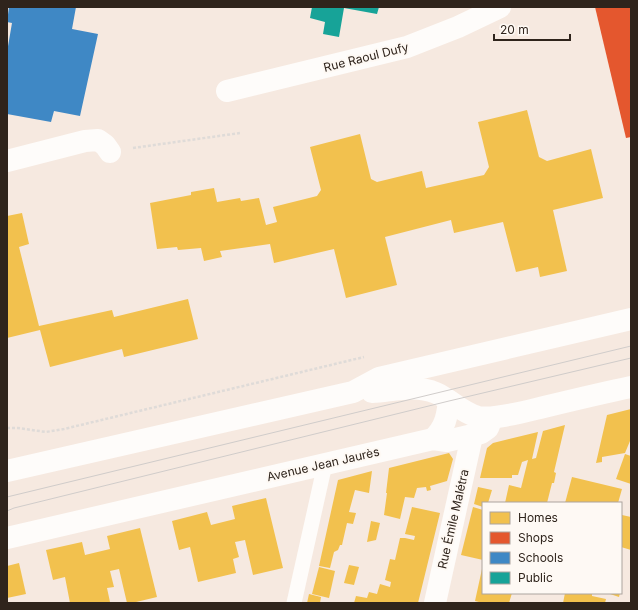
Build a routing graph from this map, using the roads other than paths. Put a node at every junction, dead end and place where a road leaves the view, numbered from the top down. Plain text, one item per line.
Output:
1 (500, 7) edge
2 (227, 91) dead end
3 (110, 152) road end
4 (7, 161) edge
5 (631, 318) edge
6 (631, 387) edge
7 (353, 392) junction
8 (449, 401) junction
9 (492, 418) junction
10 (472, 436) junction
11 (433, 439) junction
12 (325, 464) junction
13 (7, 471) edge
14 (7, 538) edge
15 (294, 603) edge
16 (434, 603) edge

1 - 2 street, Rue Raoul Dufy
3 - 4 street
5 - 7 street
6 - 9 street
7 - 8 street
7 - 13 street
8 - 9 street
8 - 11 street
9 - 10 street, Avenue Jean Jaurès
10 - 11 street, Avenue Jean Jaurès
10 - 16 street, Rue Émile Malétra
11 - 12 street, Avenue Jean Jaurès
12 - 14 street, Avenue Jean Jaurès
12 - 15 lane

